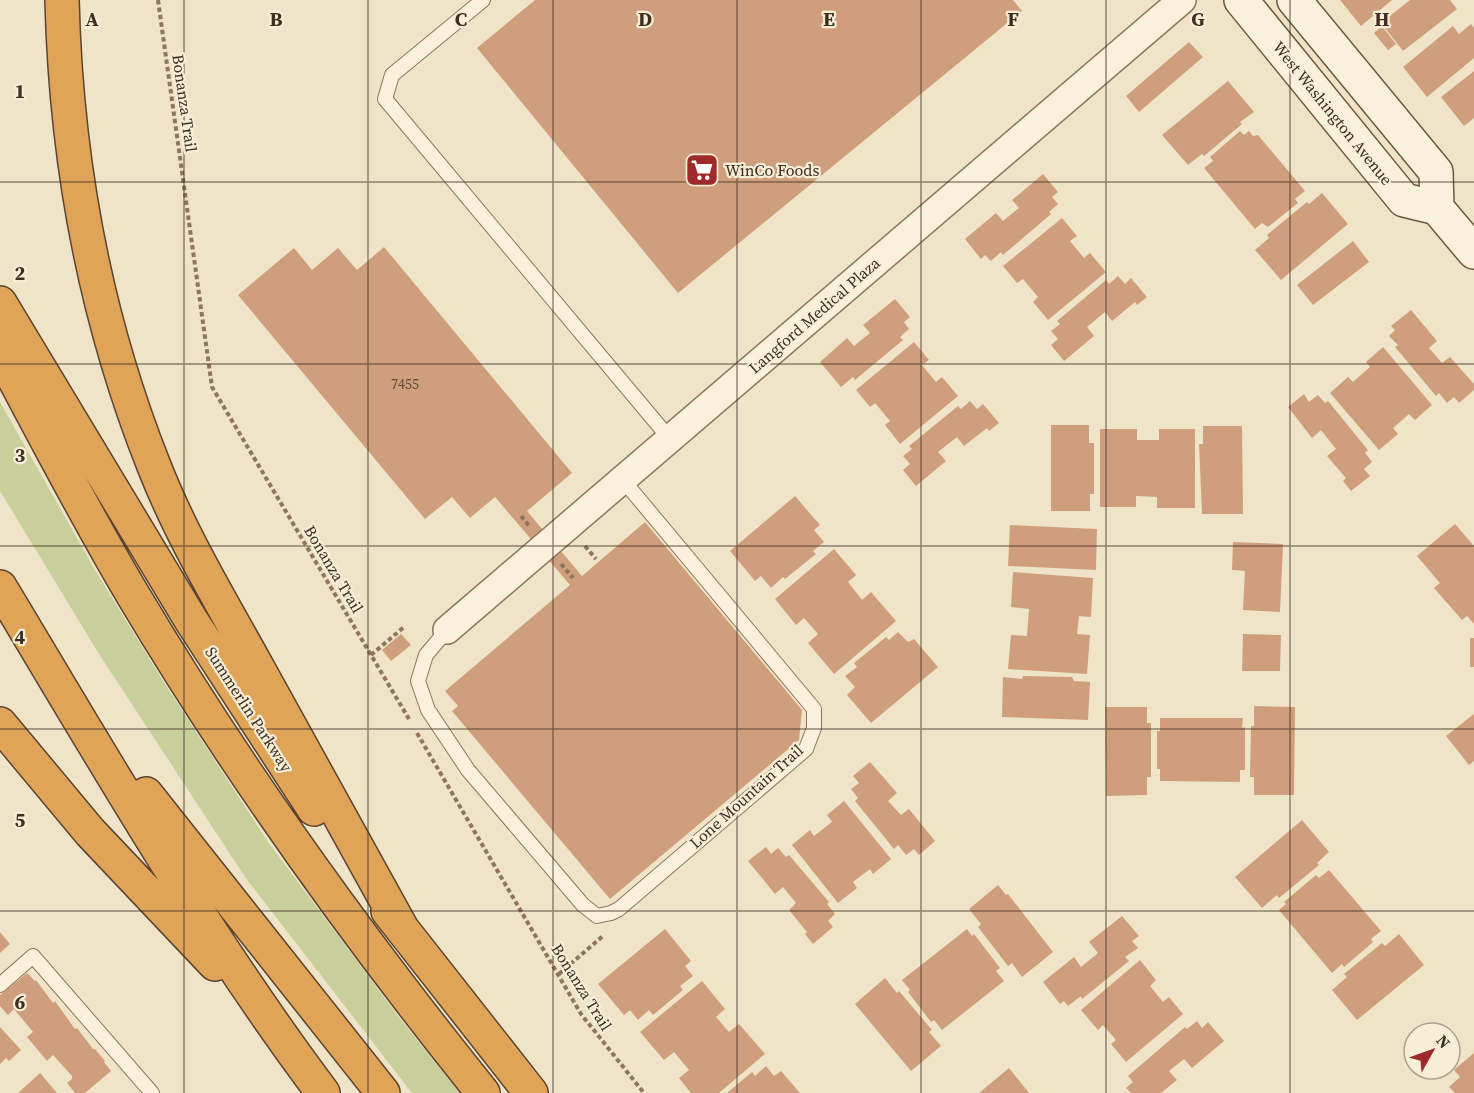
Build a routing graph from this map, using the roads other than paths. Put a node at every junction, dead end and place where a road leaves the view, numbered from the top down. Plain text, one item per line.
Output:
1 (62, 0) edge
2 (483, 0) edge
3 (1182, 0) edge
4 (1241, 0) edge
5 (1294, 0) edge
6 (1437, 208) junction
7 (1474, 252) edge
8 (0, 303) edge
9 (0, 352) edge
10 (670, 439) junction
11 (623, 480) junction
12 (0, 587) edge
13 (447, 630) joint
14 (58, 682) junction
15 (0, 724) edge
16 (401, 927) junction
17 (0, 985) edge
18 (279, 1030) junction
19 (152, 1093) edge
20 (323, 1093) edge
21 (383, 1093) edge
22 (483, 1093) edge
23 (531, 1093) edge

1 - 16 highway
2 - 10 lane
3 - 10 street, Langford Medical Plaza
4 - 6 main road, West Washington Avenue
5 - 6 main road
6 - 7 main road
8 - 16 highway, Summerlin Parkway
9 - 22 highway
10 - 11 street, Langford Medical Plaza
11 - 13 street, Langford Medical Plaza
11 - 13 lane
12 - 14 highway
14 - 18 highway
14 - 21 highway
15 - 18 highway
16 - 23 highway, Summerlin Parkway
17 - 19 lane
18 - 20 highway

